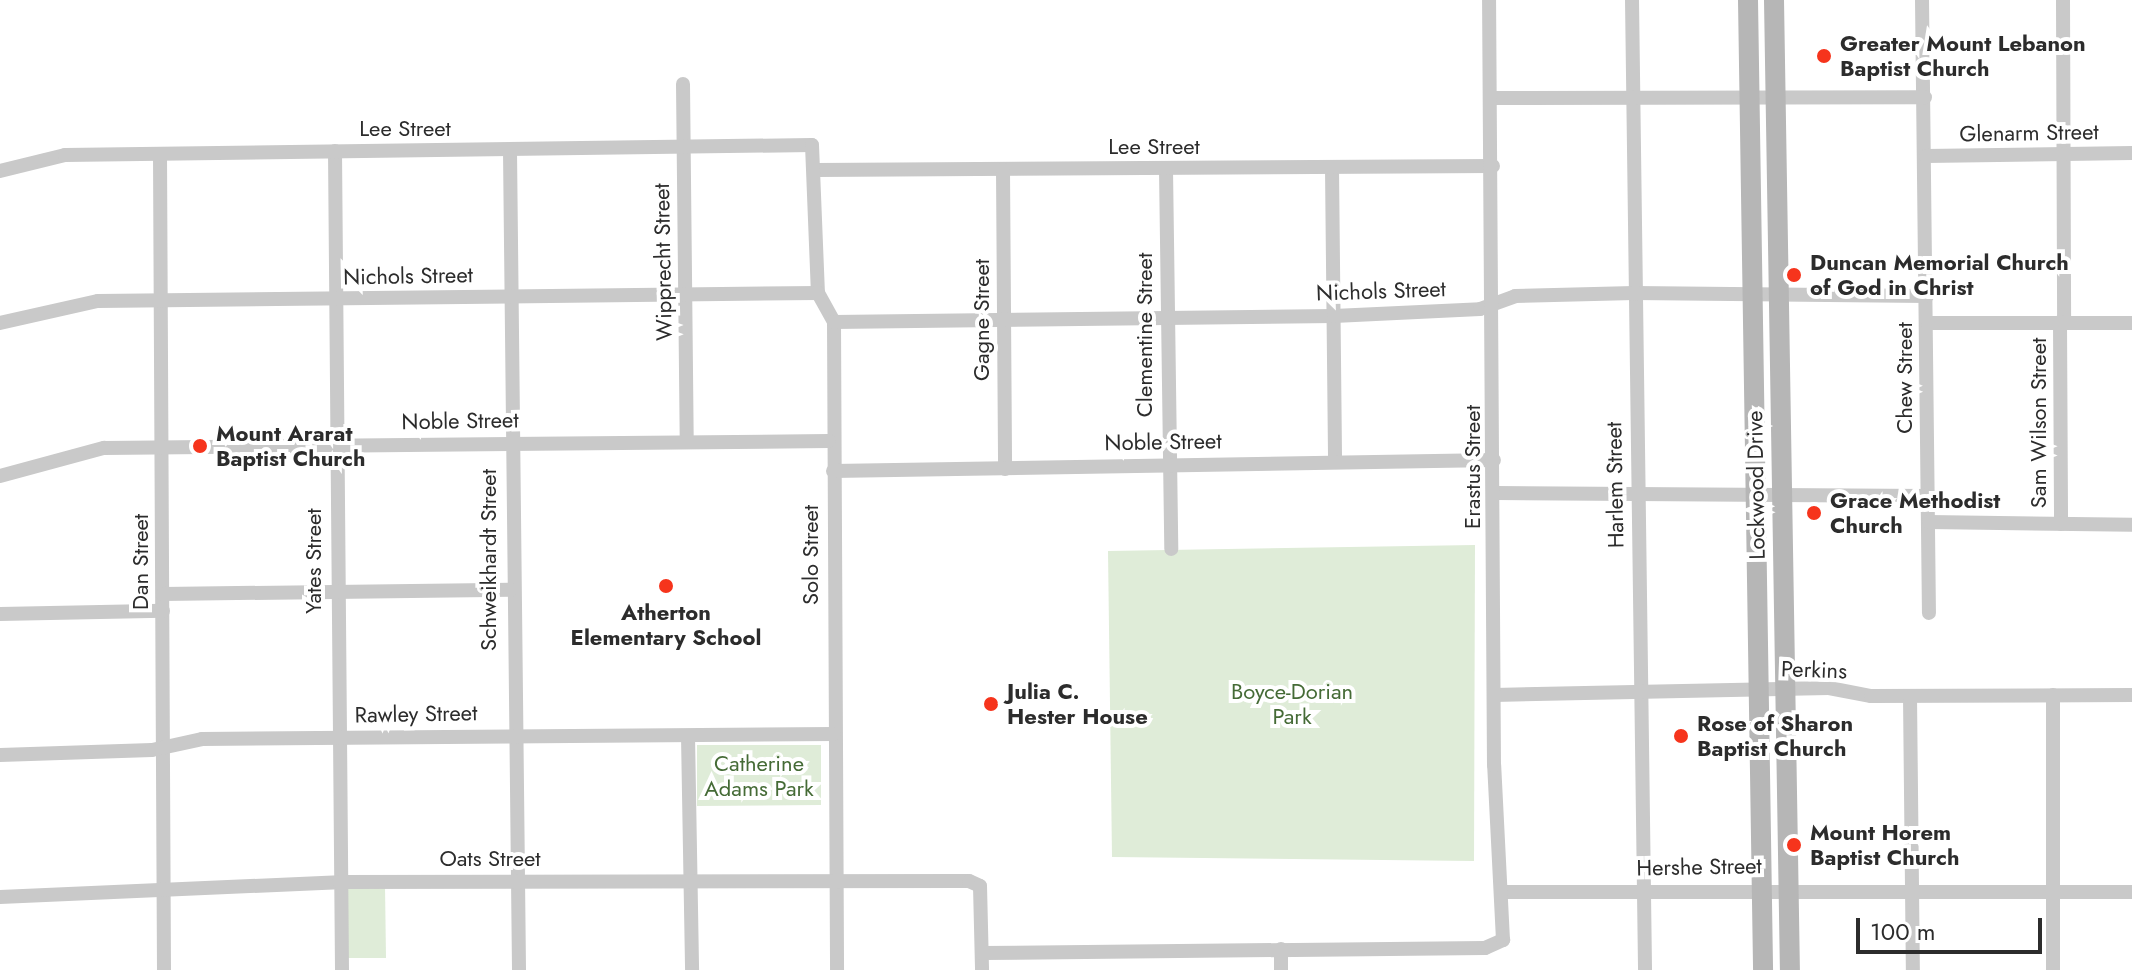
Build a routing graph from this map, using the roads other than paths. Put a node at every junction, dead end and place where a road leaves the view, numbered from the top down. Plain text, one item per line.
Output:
1 (1489, 0) edge
2 (1632, 0) edge
3 (1748, 0) edge
4 (1774, 0) edge
5 (1922, 0) edge
6 (2063, 0) edge
7 (683, 84) dead end
8 (1749, 97) junction
9 (1925, 97) junction
10 (1493, 98) junction
11 (1775, 98) junction
12 (1632, 99) junction
13 (683, 148) junction
14 (335, 151) junction
15 (510, 151) junction
16 (2132, 153) edge
17 (160, 154) junction
18 (2063, 154) junction
19 (1926, 156) junction
20 (1493, 166) junction
21 (1332, 168) junction
22 (1166, 169) junction
23 (816, 170) junction
24 (1003, 170) junction
25 (0, 171) edge
26 (685, 293) junction
27 (818, 293) junction
28 (1634, 293) junction
29 (1752, 294) junction
30 (1778, 295) junction
31 (511, 296) junction
32 (1927, 296) junction
33 (337, 299) junction
34 (162, 301) junction
35 (1496, 301) junction
36 (1334, 316) junction
37 (1169, 318) junction
38 (1005, 319) junction
39 (834, 322) junction
40 (2062, 322) junction
41 (0, 323) edge
42 (1928, 323) junction
43 (2132, 323) edge
44 (687, 440) junction
45 (829, 441) junction
46 (511, 443) junction
47 (336, 444) junction
48 (164, 446) junction
49 (1494, 460) junction
50 (1335, 461) junction
51 (1167, 464) junction
52 (1005, 469) junction
53 (833, 471) junction
54 (0, 476) edge
55 (1496, 493) junction
56 (1636, 495) junction
57 (1755, 495) junction
58 (1780, 495) junction
59 (1927, 496) junction
60 (1929, 522) junction
61 (2061, 524) junction
62 (2132, 525) edge
63 (1171, 549) dead end
64 (511, 590) junction
65 (335, 592) junction
66 (163, 594) junction
67 (163, 611) junction
68 (1929, 613) dead end
69 (0, 614) edge
70 (1782, 690) junction
71 (1756, 691) junction
72 (1640, 694) junction
73 (1494, 695) junction
74 (2053, 695) junction
75 (2132, 695) edge
76 (1910, 696) junction
77 (834, 734) junction
78 (512, 735) junction
79 (688, 736) junction
80 (338, 737) junction
81 (162, 748) junction
82 (0, 755) edge
83 (835, 878) junction
84 (690, 880) junction
85 (518, 881) junction
86 (339, 882) junction
87 (1758, 887) junction
88 (1785, 887) junction
89 (166, 889) junction
90 (1644, 891) junction
91 (1506, 892) junction
92 (2052, 892) junction
93 (2132, 892) edge
94 (1912, 893) junction
95 (0, 897) edge
96 (1281, 949) junction
97 (982, 953) junction
98 (164, 970) edge
99 (342, 970) edge
100 (519, 970) edge
101 (692, 970) edge
102 (837, 970) edge
103 (982, 970) edge
104 (1281, 970) edge
105 (1645, 970) edge
106 (1763, 970) edge
107 (1790, 970) edge
108 (1913, 970) edge
109 (2053, 970) edge

1 - 10 street, Erastus Street
2 - 12 street, Harlem Street
3 - 8 main road, Lockwood Drive
4 - 11 main road, Lockwood Drive
5 - 9 street, Chew Street
6 - 18 street, Sam Wilson Street
7 - 13 street, Wipprecht Street
8 - 11 street
8 - 12 street
8 - 29 main road, Lockwood Drive
9 - 11 street
9 - 19 street, Chew Street
10 - 12 street
10 - 20 street, Erastus Street
11 - 30 main road, Lockwood Drive
12 - 28 street, Harlem Street
13 - 15 street, Lee Street
13 - 23 street, Lee Street
13 - 26 street, Wipprecht Street
14 - 15 street, Lee Street
14 - 17 street, Lee Street
14 - 33 street, Yates Street
15 - 31 street, Schweikhardt Street
16 - 18 street, Glenarm Street
17 - 25 street, Lee Street
17 - 34 street, Dan Street
18 - 19 street, Glenarm Street
18 - 40 street, Sam Wilson Street
19 - 32 street, Chew Street
20 - 21 street, Lee Street
20 - 35 street, Erastus Street
21 - 22 street, Lee Street
21 - 36 street
22 - 24 street, Lee Street
22 - 37 street, Clementine Street
23 - 24 street, Lee Street
23 - 27 street
24 - 38 street, Gagne Street
26 - 27 street, Nichols Street
26 - 31 street, Nichols Street
26 - 44 street, Wipprecht Street
27 - 39 street
28 - 29 street, Nichols Street
28 - 35 street, Nichols Street
28 - 56 street, Harlem Street
29 - 30 street, Nichols Street
29 - 57 main road, Lockwood Drive
30 - 32 street, Nichols Street
30 - 58 main road, Lockwood Drive
31 - 33 street, Nichols Street
31 - 46 street, Schweikhardt Street
32 - 42 street, Chew Street
33 - 34 street, Nichols Street
33 - 47 street, Yates Street
34 - 41 street, Nichols Street
34 - 48 street, Dan Street
35 - 36 street, Nichols Street
35 - 49 street, Erastus Street
36 - 37 street, Nichols Street
36 - 50 street
37 - 38 street, Nichols Street
37 - 51 street, Clementine Street
38 - 39 street, Nichols Street
38 - 52 street, Gagne Street
39 - 45 street, Solo Street
40 - 42 street
40 - 43 street
40 - 61 street, Sam Wilson Street
42 - 59 street, Chew Street
44 - 45 street, Noble Street
44 - 46 street, Noble Street
45 - 53 street, Solo Street
46 - 47 street, Noble Street
46 - 64 street, Schweikhardt Street
47 - 48 street, Noble Street
47 - 65 street, Yates Street
48 - 54 street, Noble Street
48 - 66 street, Dan Street
49 - 50 street, Noble Street
49 - 55 street, Erastus Street
50 - 51 street, Noble Street
51 - 52 street, Noble Street
51 - 63 street, Clementine Street
52 - 53 street, Noble Street
53 - 77 street, Solo Street
55 - 56 street
55 - 73 street, Erastus Street
56 - 57 street
56 - 72 street, Harlem Street
57 - 58 street
57 - 71 main road, Lockwood Drive
58 - 59 street
58 - 70 main road, Lockwood Drive
59 - 60 street, Chew Street
60 - 61 street
60 - 68 street, Chew Street
61 - 62 street
64 - 65 street
64 - 78 street, Schweikhardt Street
65 - 66 street
65 - 80 street, Yates Street
66 - 67 street, Dan Street
67 - 69 street
67 - 81 street, Dan Street
70 - 71 street, Perkins
70 - 76 street, Perkins
70 - 88 main road, Lockwood Drive
71 - 72 street, Perkins
71 - 87 main road, Lockwood Drive
72 - 73 street, Perkins
72 - 90 street, Harlem Street
73 - 91 street, Erastus Street
74 - 75 street, Perkins
74 - 76 street, Perkins
74 - 92 street
76 - 94 street
77 - 79 street, Rawley Street
77 - 83 street, Solo Street
78 - 79 street, Rawley Street
78 - 80 street, Rawley Street
78 - 85 street, Schweikhardt Street
79 - 84 street
80 - 81 street, Rawley Street
80 - 86 street, Yates Street
81 - 82 street, Rawley Street
81 - 89 street, Dan Street
83 - 84 street, Oats Street
83 - 97 street, Oats Street
83 - 102 street, Solo Street
84 - 85 street, Oats Street
84 - 101 street
85 - 86 street, Oats Street
85 - 100 street, Schweikhardt Street
86 - 89 street, Oats Street
86 - 99 street, Yates Street
87 - 88 street, Hershe Street
87 - 90 street, Hershe Street
87 - 106 main road, Lockwood Drive
88 - 94 street, Hershe Street
88 - 107 main road, Lockwood Drive
89 - 95 street, Oats Street
89 - 98 street, Dan Street
90 - 91 street, Hershe Street
90 - 105 street, Harlem Street
91 - 96 street, Erastus Street
92 - 93 street, Hershe Street
92 - 94 street, Hershe Street
92 - 109 street
94 - 108 street
96 - 97 street
96 - 104 street
97 - 103 street

